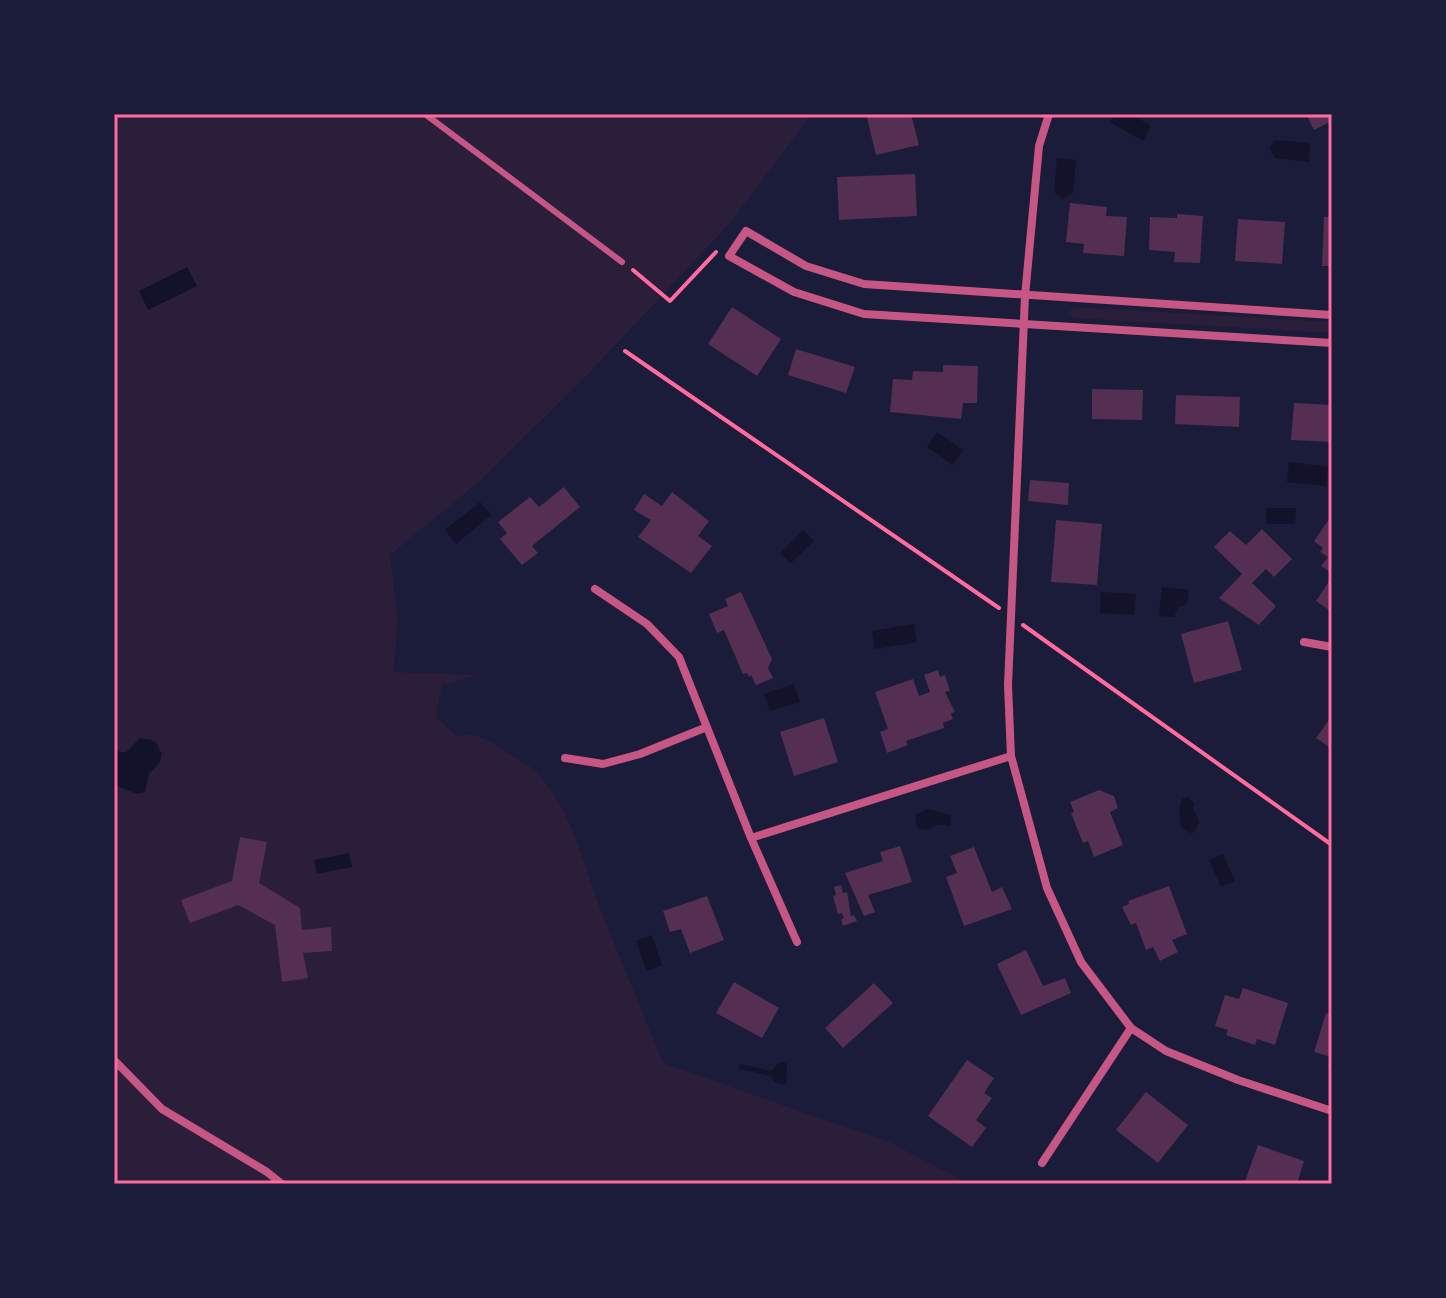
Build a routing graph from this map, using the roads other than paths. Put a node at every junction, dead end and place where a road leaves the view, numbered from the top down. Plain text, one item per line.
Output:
1 (425, 114) edge
2 (1046, 115) edge
3 (622, 262) road end
4 (1025, 296) junction
5 (1332, 315) edge
6 (1023, 324) junction
7 (1332, 343) edge
8 (595, 589) dead end
9 (1304, 642) dead end
10 (1332, 647) edge
11 (707, 727) junction
12 (1011, 756) junction
13 (565, 758) dead end
14 (751, 838) junction
15 (797, 942) dead end
16 (1131, 1028) junction
17 (114, 1060) edge
18 (1332, 1111) edge
19 (1042, 1163) dead end
20 (282, 1184) edge

1 - 3 lane
2 - 4 street
4 - 5 street
4 - 6 street
4 - 6 street
6 - 7 street
6 - 12 street
8 - 11 street
9 - 10 street
11 - 13 street
11 - 14 street
12 - 14 street
12 - 16 street
14 - 15 street
16 - 18 street
16 - 19 street
17 - 20 street

